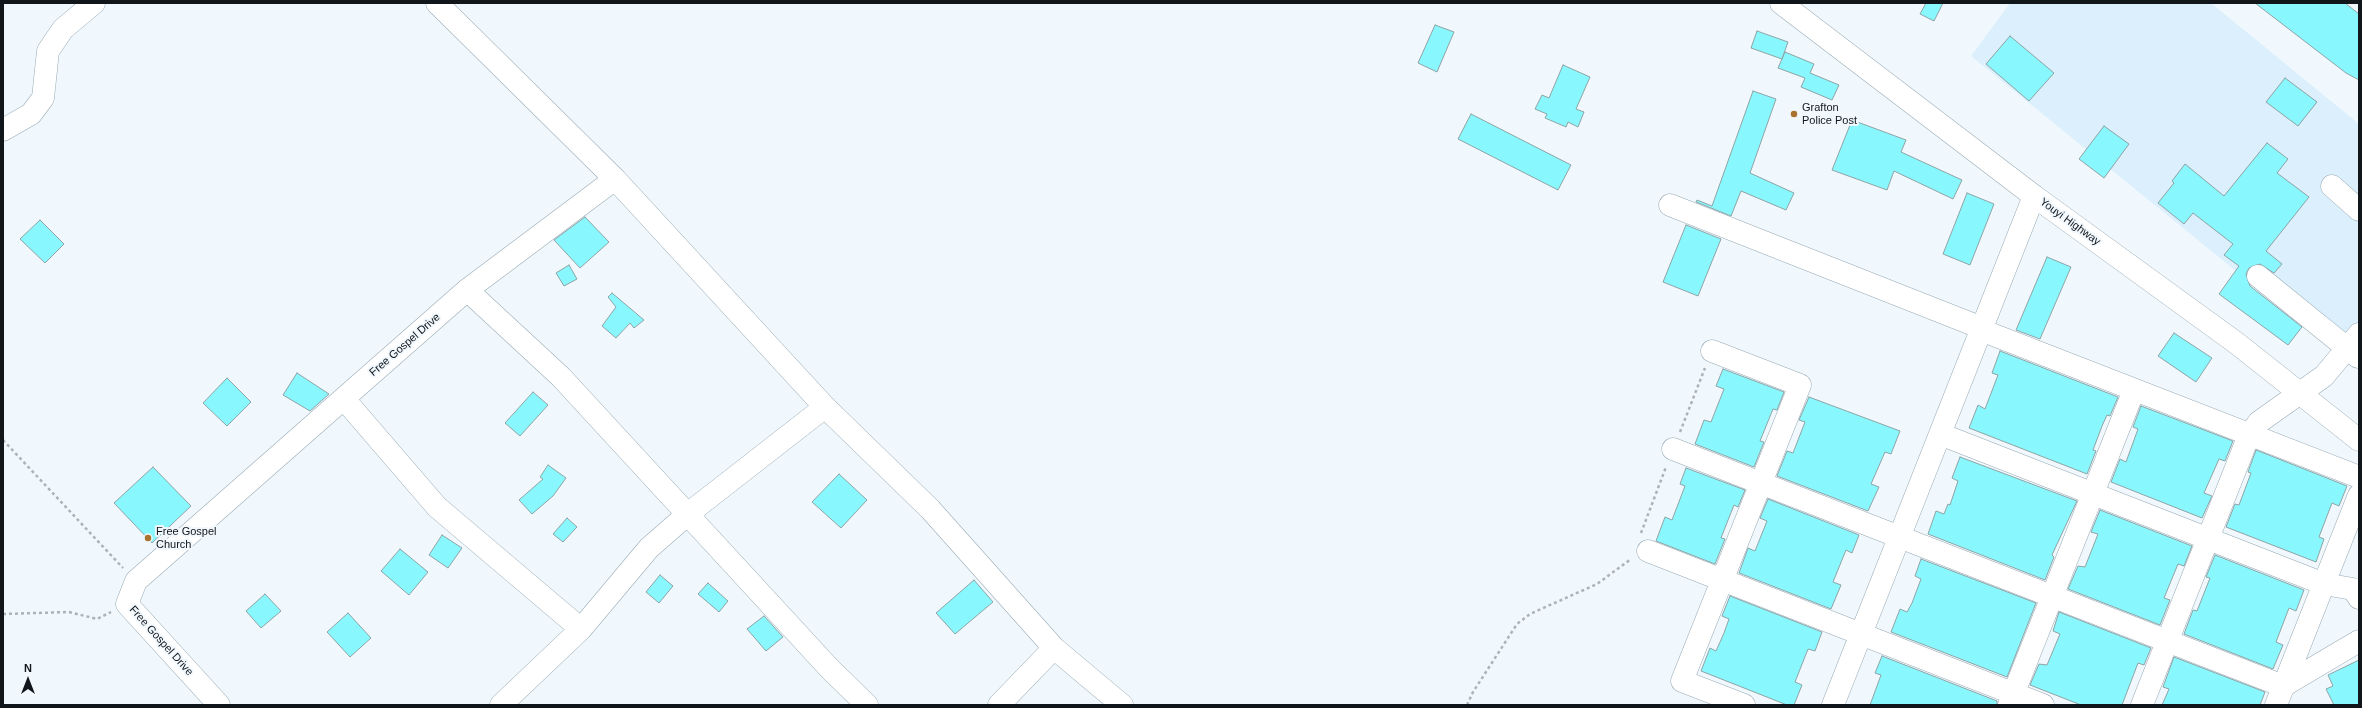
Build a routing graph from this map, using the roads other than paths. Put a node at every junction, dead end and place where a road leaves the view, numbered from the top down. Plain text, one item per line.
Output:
1 (94, 3) edge
2 (437, 3) edge
3 (1781, 3) edge
4 (3, 130) edge
5 (615, 179) junction
6 (2332, 186) dead end
7 (2034, 196) junction
8 (1670, 205) dead end
9 (2359, 210) edge
10 (2258, 276) dead end
11 (467, 290) junction
12 (1982, 329) junction
13 (2355, 346) edge
14 (1712, 351) dead end
15 (2134, 390) junction
16 (2300, 394) junction
17 (344, 399) junction
18 (825, 407) junction
19 (1940, 434) junction
20 (2249, 435) junction
21 (2359, 440) edge
22 (1673, 449) dead end
23 (2359, 478) edge
24 (1761, 482) junction
25 (2092, 494) junction
26 (2359, 494) edge
27 (689, 513) junction
28 (1900, 536) junction
29 (2208, 539) junction
30 (1648, 551) road end
31 (1722, 580) junction
32 (2324, 584) junction
33 (2052, 596) junction
34 (2359, 598) edge
35 (581, 630) junction
36 (1861, 634) junction
37 (2168, 641) junction
38 (2359, 641) edge
39 (1054, 648) junction
40 (2280, 695) edge
41 (2011, 699) edge
42 (219, 705) edge
43 (500, 705) edge
44 (867, 705) edge
45 (999, 705) edge
46 (1122, 705) edge
47 (1744, 705) edge
48 (1833, 705) edge
49 (2043, 705) edge
50 (2142, 705) edge

1 - 4 street
2 - 5 street
3 - 7 street, Youyi Highway
5 - 11 street, Free Gospel Drive
5 - 18 street
6 - 9 street
7 - 12 street
7 - 16 street, Youyi Highway
8 - 12 street
10 - 13 street
11 - 17 street, Free Gospel Drive
11 - 27 street
12 - 15 street
12 - 19 street
13 - 16 street
14 - 24 street
15 - 20 street
15 - 25 street
16 - 20 street
16 - 21 street, Youyi Highway
17 - 35 street
17 - 42 street, Free Gospel Drive
18 - 27 street
18 - 39 street
19 - 25 street
19 - 28 street
20 - 23 street
20 - 29 street
22 - 24 street
24 - 28 street
24 - 31 street
25 - 29 street
25 - 33 street
26 - 32 street
27 - 35 street
27 - 44 street
28 - 33 street
28 - 36 street
29 - 32 street
29 - 37 street
30 - 31 street
31 - 36 street
31 - 47 street
32 - 34 street
32 - 40 street
33 - 37 street
33 - 41 street
35 - 43 street
36 - 41 street
36 - 48 street
37 - 40 street
37 - 50 street
38 - 40 street
39 - 45 street
39 - 46 street
41 - 49 street

